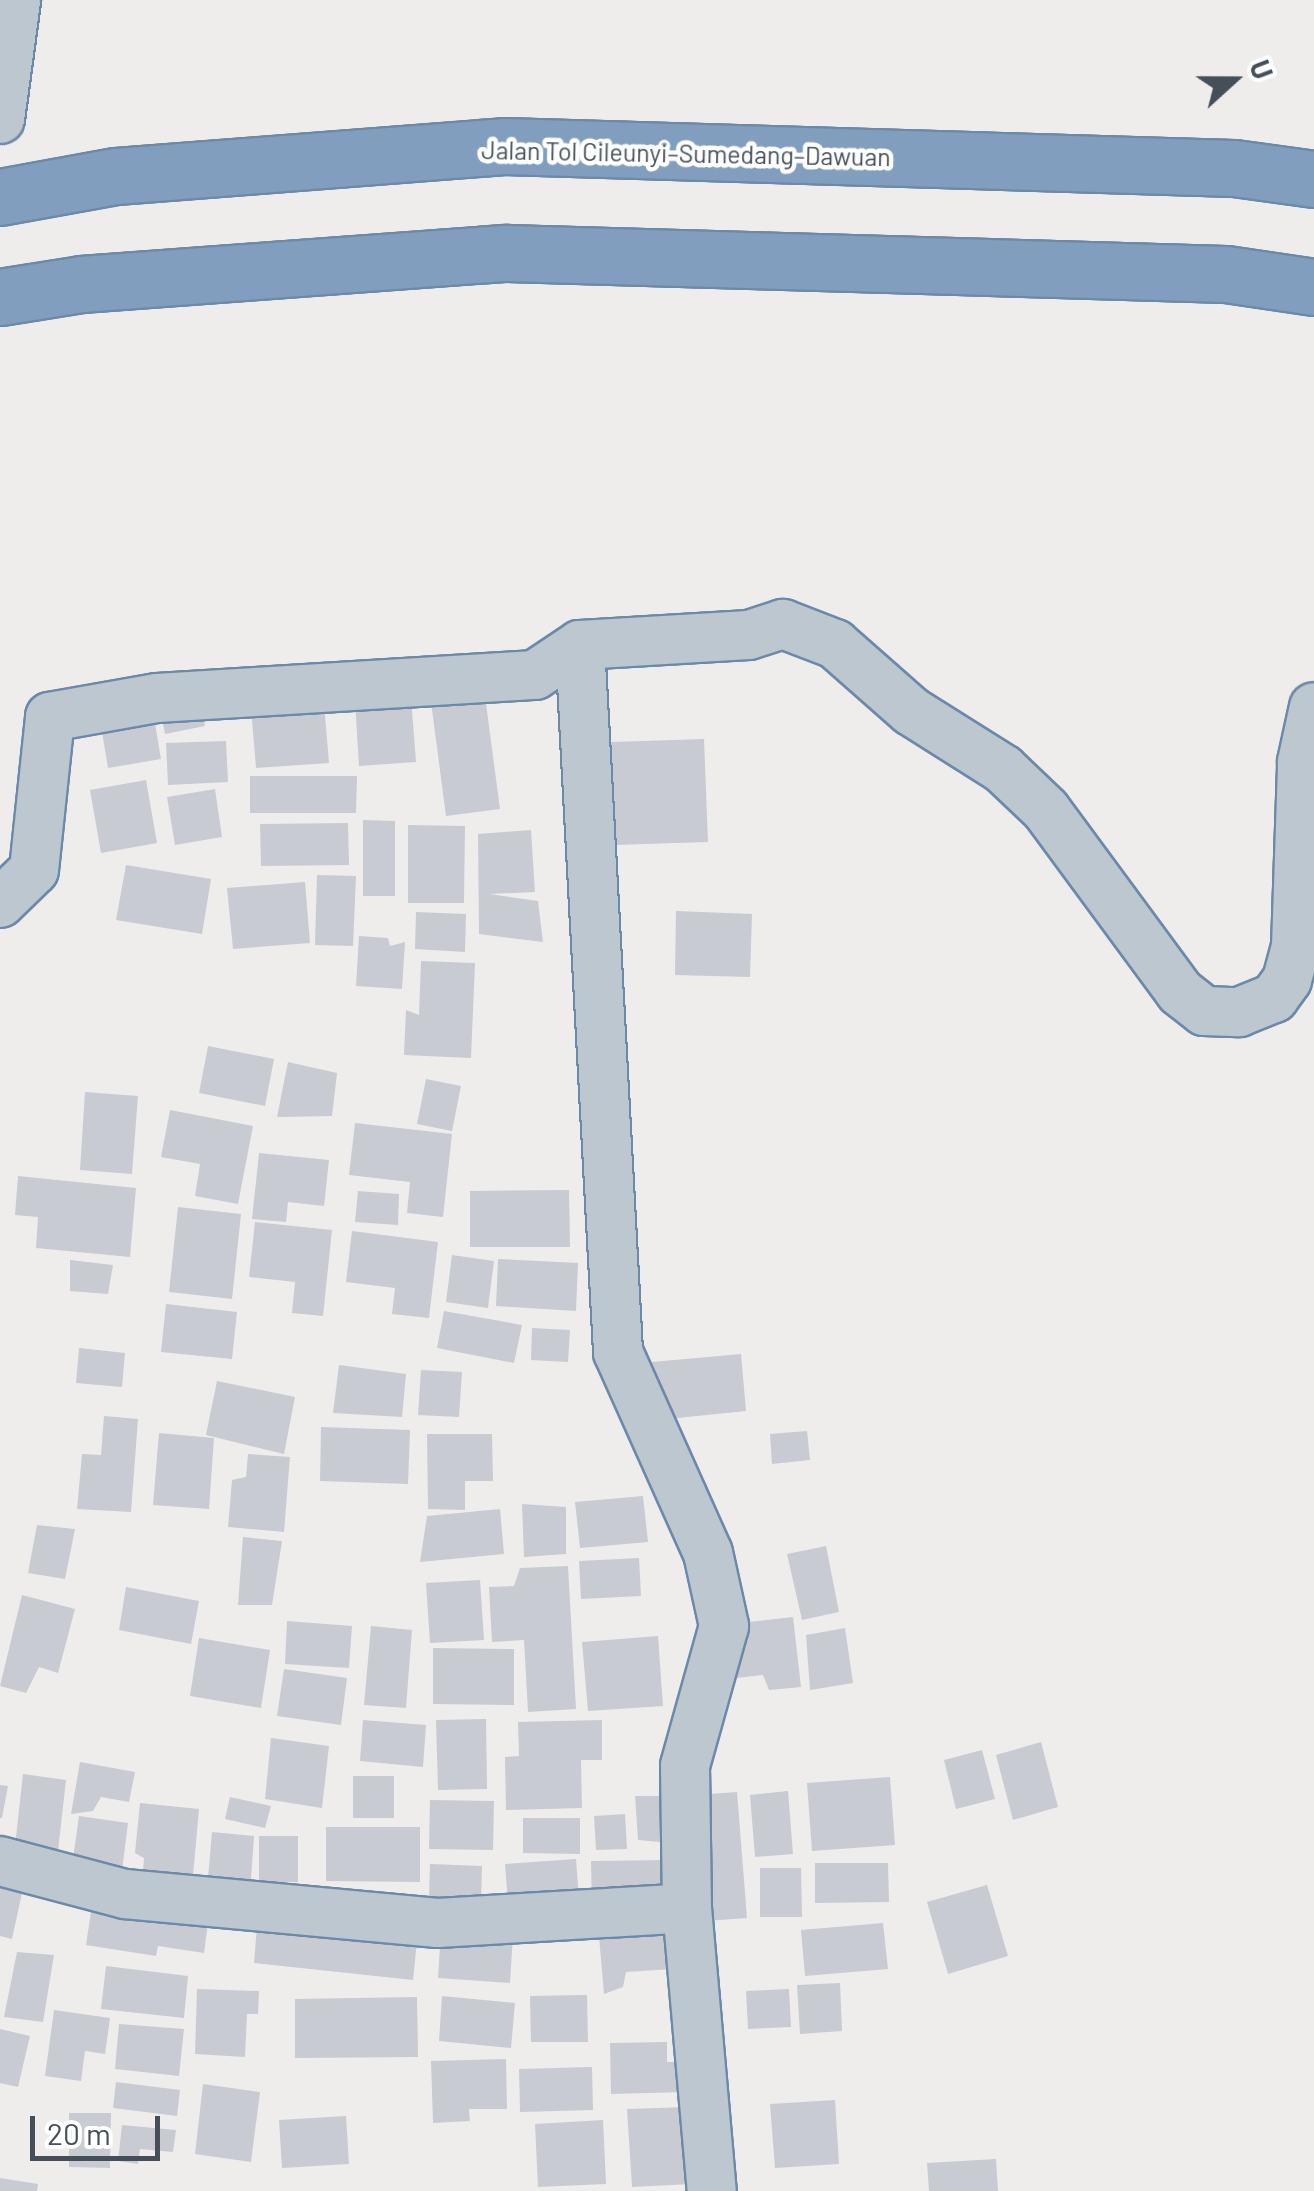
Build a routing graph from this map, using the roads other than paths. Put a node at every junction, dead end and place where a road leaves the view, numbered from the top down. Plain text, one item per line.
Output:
1 (16, 0) edge
2 (0, 119) edge
3 (1314, 179) edge
4 (0, 197) edge
5 (1314, 287) edge
6 (0, 297) edge
7 (580, 645) junction
8 (1314, 707) edge
9 (0, 902) edge
10 (0, 1860) edge
11 (686, 1908) junction
12 (712, 2191) edge

1 - 2 street
3 - 4 highway, Jalan Tol Cileunyi–Sumedang–Dawuan
5 - 6 highway
7 - 8 street
7 - 9 street
7 - 11 street
10 - 11 street
11 - 12 street

